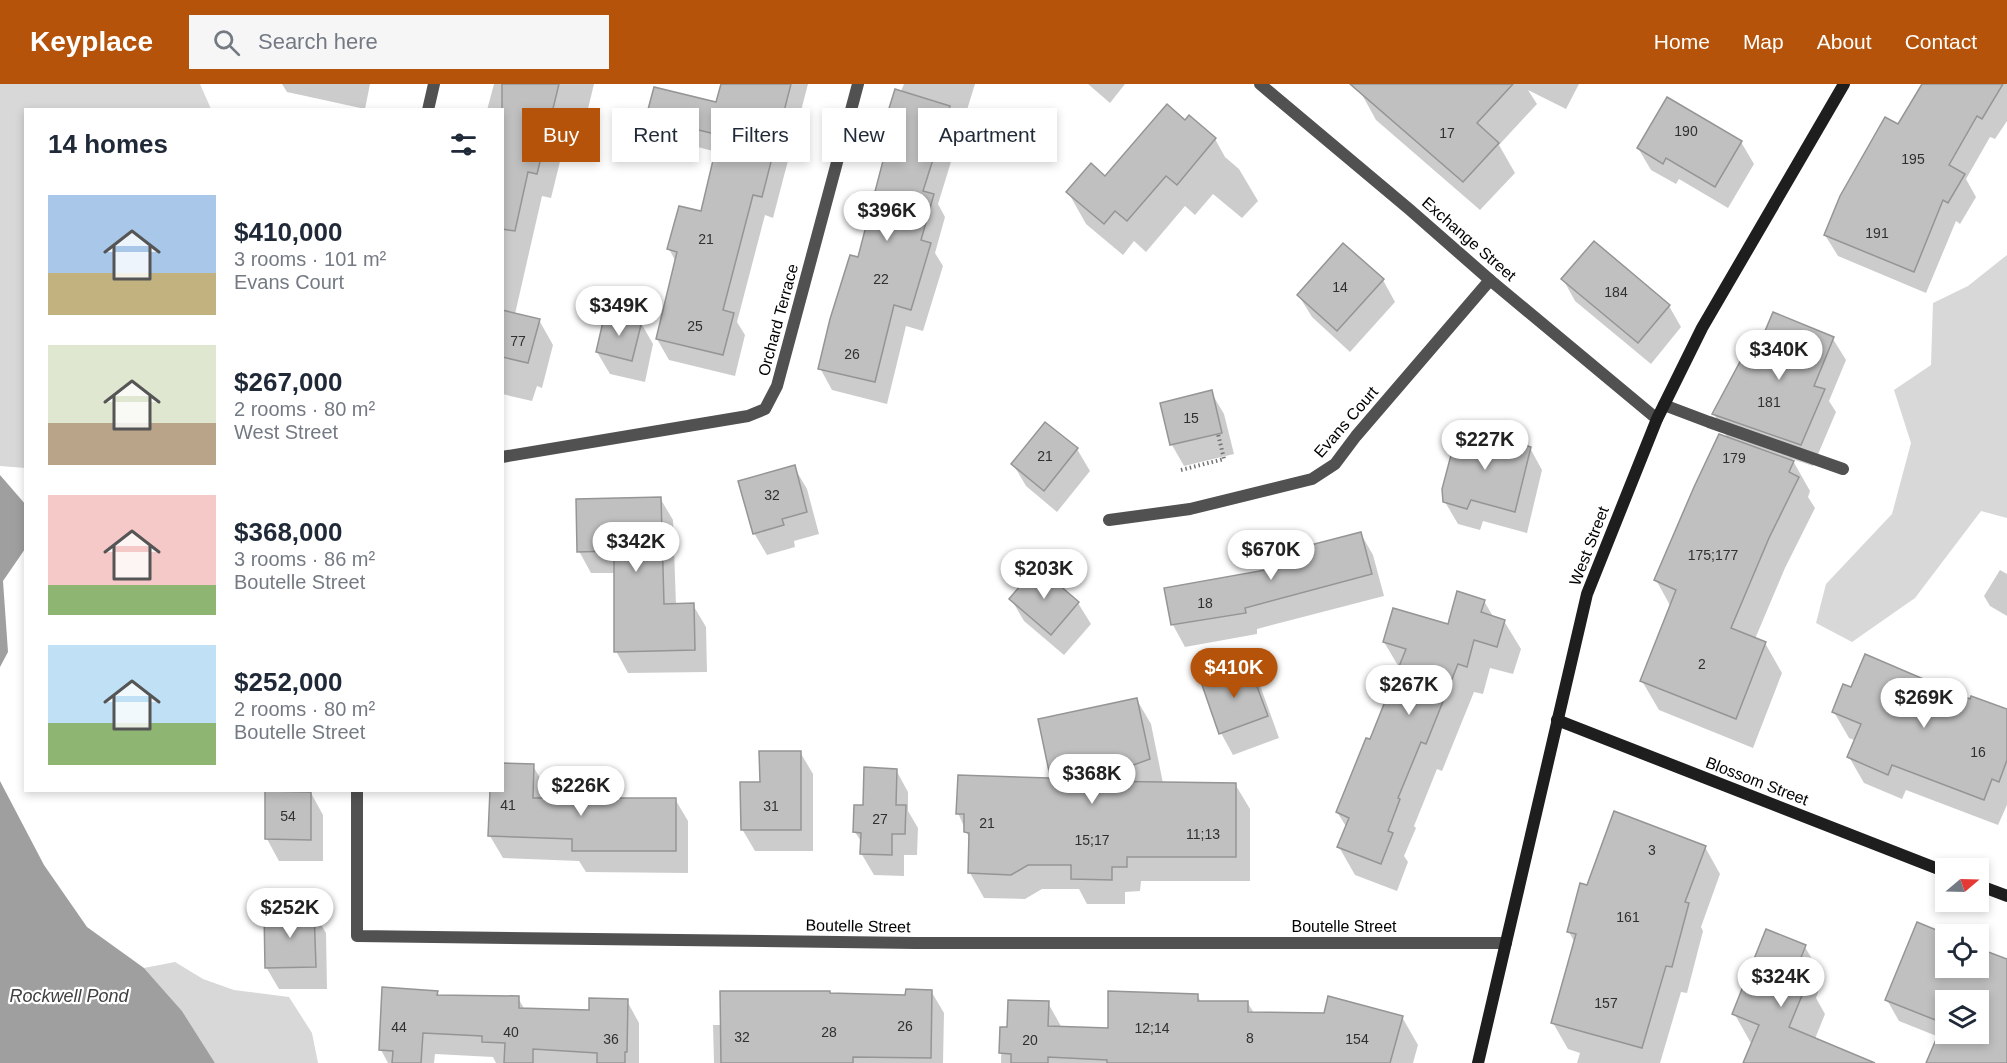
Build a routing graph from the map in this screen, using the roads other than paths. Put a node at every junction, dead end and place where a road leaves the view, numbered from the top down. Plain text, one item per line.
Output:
1 (434, 84) edge
2 (858, 84) edge
3 (1260, 84) edge
4 (1844, 84) edge
5 (428, 108) edge
6 (1490, 280) junction
7 (1664, 405) junction
8 (1657, 419) junction
9 (504, 457) edge
10 (1843, 469) dead end
11 (1109, 520) dead end
12 (1557, 720) junction
13 (357, 792) edge
14 (1935, 868) edge
15 (1989, 889) edge
16 (2007, 896) edge
17 (1506, 943) junction
18 (1478, 1063) edge

1 - 5 street
2 - 9 street, Orchard Terrace
3 - 6 street, Exchange Street
4 - 7 main road, West Street
6 - 8 street, Exchange Street
6 - 11 street, Evans Court
7 - 8 main road, West Street
7 - 10 street
8 - 12 main road, West Street
12 - 14 main road, Blossom Street
12 - 17 main road, West Street
13 - 17 street, Boutelle Street
15 - 16 main road
17 - 18 main road, West Street

